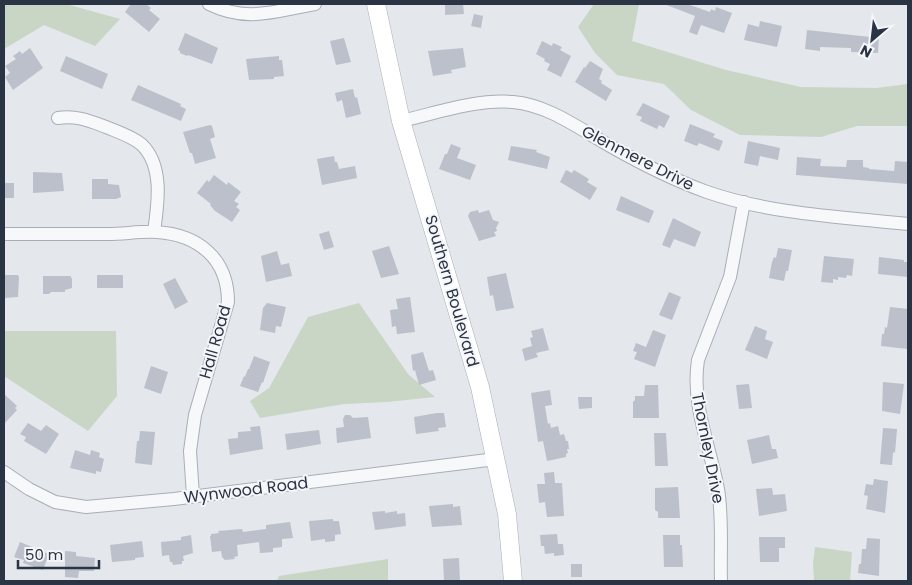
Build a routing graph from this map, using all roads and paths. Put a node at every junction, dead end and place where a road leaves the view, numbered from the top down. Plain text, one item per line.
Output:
1 (209, 4) edge
2 (315, 4) edge
3 (376, 4) edge
4 (58, 118) dead end
5 (401, 122) junction
6 (744, 202) junction
7 (908, 224) edge
8 (154, 232) junction
9 (4, 234) edge
10 (496, 460) junction
11 (4, 472) edge
12 (193, 496) junction
13 (513, 581) edge
14 (721, 581) edge

1 - 2 street
3 - 5 main road, Southern Boulevard
4 - 8 street
5 - 6 street, Glenmere Drive
5 - 10 main road, Southern Boulevard
6 - 7 street, Glenmere Drive
6 - 14 street, Thornley Drive
8 - 9 street, Hall Road
8 - 12 street, Hall Road
10 - 12 street, Wynwood Road
10 - 13 main road, Southern Boulevard
11 - 12 street, Wynwood Road

